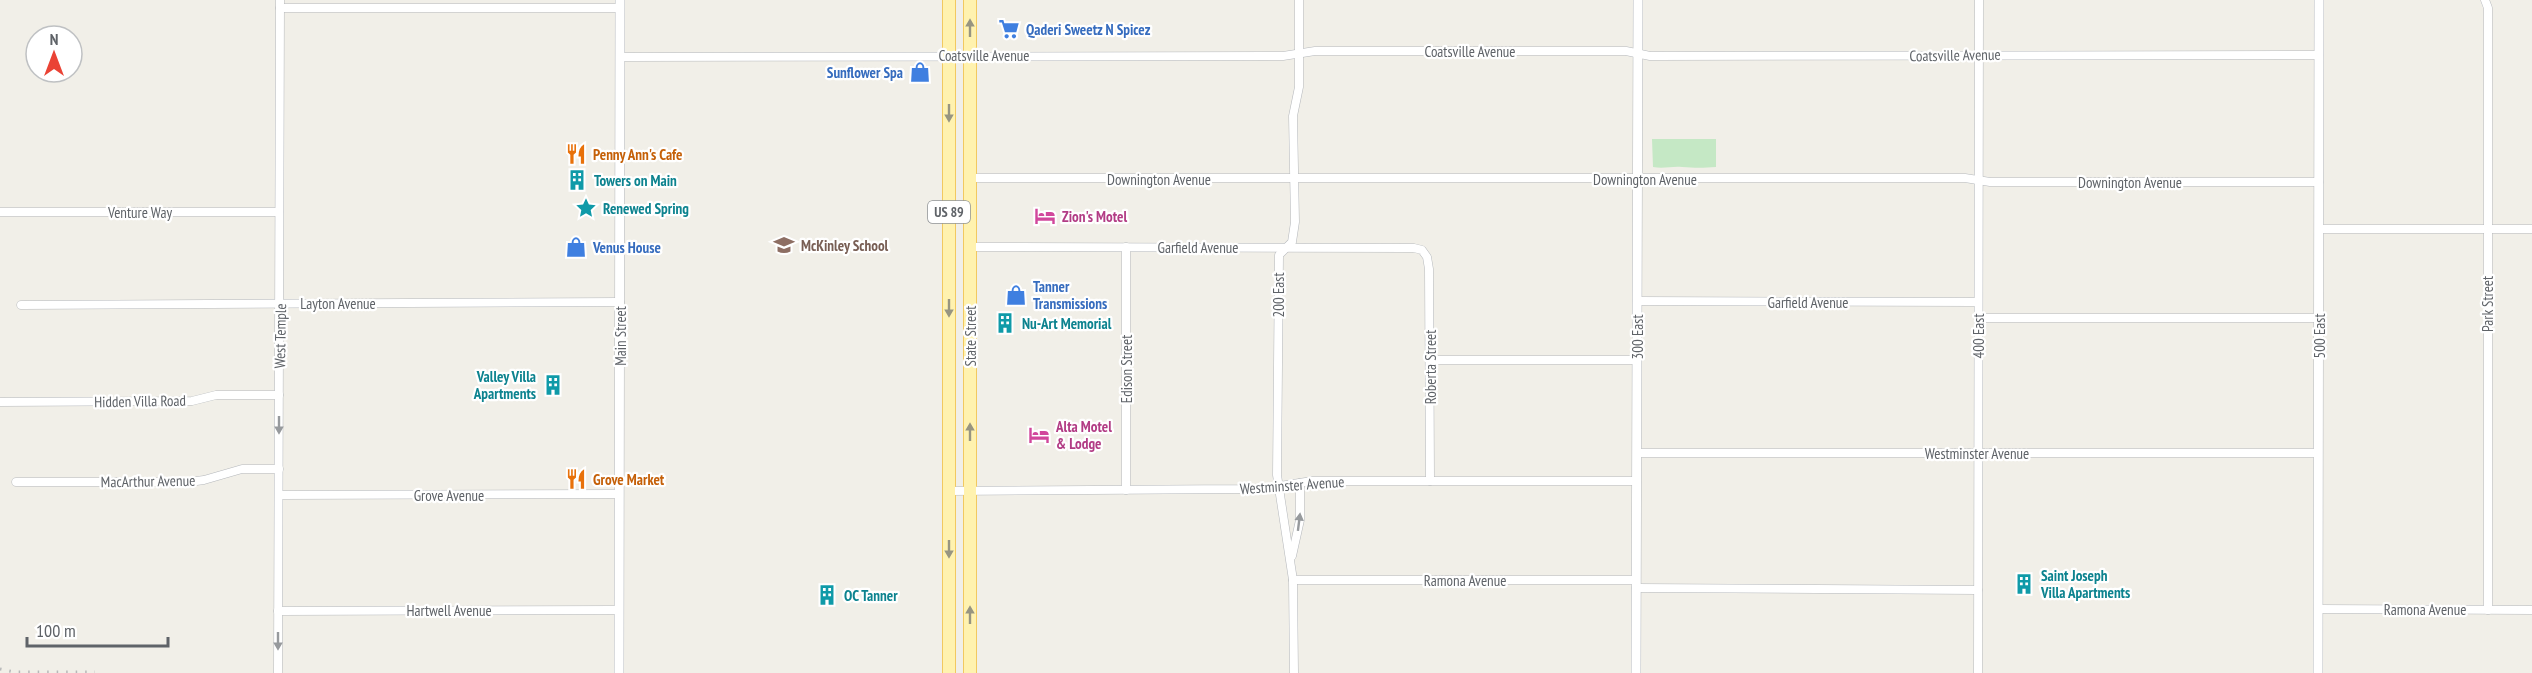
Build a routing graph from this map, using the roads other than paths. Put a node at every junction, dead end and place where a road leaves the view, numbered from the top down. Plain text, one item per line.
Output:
1 (950, 0) edge
2 (970, 0) edge
3 (1299, 0) edge
4 (1638, 0) edge
5 (1979, 0) edge
6 (2319, 0) edge
7 (2484, 0) edge
8 (280, 4) edge
9 (444, 4) edge
10 (620, 4) edge
11 (1299, 53) junction
12 (1638, 53) junction
13 (949, 55) junction
14 (970, 55) junction
15 (2319, 55) junction
16 (1979, 56) junction
17 (620, 57) junction
18 (970, 178) junction
19 (1294, 178) junction
20 (1638, 179) junction
21 (1978, 180) junction
22 (2319, 182) junction
23 (0, 212) edge
24 (279, 212) junction
25 (2319, 229) junction
26 (2488, 229) junction
27 (2532, 229) edge
28 (970, 248) junction
29 (1126, 248) junction
30 (1286, 248) junction
31 (1425, 253) joint
32 (620, 302) junction
33 (1637, 302) junction
34 (1978, 302) junction
35 (280, 304) junction
36 (21, 305) dead end
37 (1978, 318) junction
38 (2319, 318) junction
39 (1431, 360) junction
40 (1636, 360) junction
41 (279, 395) junction
42 (0, 402) edge
43 (1637, 453) junction
44 (1978, 453) junction
45 (2318, 453) junction
46 (279, 469) junction
47 (1430, 481) junction
48 (1636, 481) junction
49 (16, 482) dead end
50 (1300, 483) junction
51 (1278, 486) junction
52 (1126, 490) junction
53 (949, 491) junction
54 (970, 491) junction
55 (619, 494) junction
56 (279, 495) junction
57 (1292, 560) junction
58 (1293, 580) junction
59 (1636, 584) junction
60 (1978, 590) junction
61 (2318, 609) junction
62 (619, 610) junction
63 (2488, 610) junction
64 (2532, 610) edge
65 (278, 611) junction
66 (278, 673) edge
67 (619, 673) edge
68 (949, 673) edge
69 (970, 673) edge
70 (1294, 673) edge
71 (1635, 673) edge
72 (1978, 673) edge
73 (2318, 673) edge

1 - 13 main road, State Street / US 89
14 -> 2 main road, State Street / US 89
3 - 11 street, 200 East
4 - 12 street, 300 East
5 - 16 street, 400 East
6 - 15 street, 500 East
7 - 26 street, Park Street
8 - 9 street
8 - 24 street, West Temple
9 - 10 street
10 - 17 street, Main Street
11 - 12 street, Coatsville Avenue
11 - 14 street, Coatsville Avenue
11 - 19 street, 200 East
12 - 16 street, Coatsville Avenue
12 - 20 street, 300 East
13 - 14 street, Coatsville Avenue
13 - 17 street, Coatsville Avenue
13 -> 53 main road, State Street / US 89
14 - 18 main road, State Street / US 89
15 - 16 street, Coatsville Avenue
15 - 22 street, 500 East
16 - 21 street, 400 East
17 - 32 street, Main Street
18 - 19 street, Downington Avenue
18 - 28 main road, State Street / US 89
19 - 20 street, Downington Avenue
19 - 30 street, 200 East
20 - 21 street, Downington Avenue
20 - 33 street, 300 East
21 - 22 street, Downington Avenue
21 - 34 street, 400 East
22 - 25 street, 500 East
23 - 24 street, Venture Way
24 - 35 street, West Temple
25 - 26 street
25 - 38 street, 500 East
26 - 27 street
26 - 63 street, Park Street
28 - 29 street, Garfield Avenue
54 -> 28 main road, State Street / US 89
29 - 30 street, Garfield Avenue
29 - 52 street, Edison Street
30 - 31 street, Garfield Avenue
30 - 51 street, 200 East
31 - 39 street, Roberta Street
32 - 35 street, Layton Avenue
32 - 55 street, Main Street
33 - 34 street, Garfield Avenue
33 - 40 street, 300 East
34 - 37 street, 400 East
35 - 36 street, Layton Avenue
35 - 41 street, West Temple
37 - 38 street
37 - 44 street, 400 East
38 - 45 street, 500 East
39 - 40 street
39 - 47 street, Roberta Street
40 - 43 street, 300 East
41 - 42 street, Hidden Villa Road
41 -> 46 street, West Temple
43 - 44 street, Westminster Avenue
43 - 48 street, 300 East
44 - 45 street, Westminster Avenue
44 - 60 street, 400 East
45 - 61 street, 500 East
46 - 49 street, MacArthur Avenue
46 - 56 street, West Temple
47 - 48 street, Westminster Avenue
47 - 50 street, Westminster Avenue
48 - 59 street, 300 East
50 - 51 street, Westminster Avenue
57 -> 50 street, 200 East
51 - 52 street, Westminster Avenue
51 - 57 street, 200 East
52 - 54 street, Westminster Avenue
53 - 54 street, Westminster Avenue
53 -> 68 main road, State Street / US 89
69 -> 54 main road, State Street / US 89
55 - 56 street, Grove Avenue
55 - 62 street, Main Street
56 - 65 street, West Temple
57 - 58 street, 200 East
58 - 59 street, Ramona Avenue
58 - 70 street, 200 East
59 - 60 street, Ramona Avenue
59 - 71 street, 300 East
60 - 72 street, 400 East
61 - 63 street, Ramona Avenue
61 - 73 street, 500 East
62 - 65 street, Hartwell Avenue
62 - 67 street, Main Street
63 - 64 street, Ramona Avenue
65 -> 66 street, West Temple

